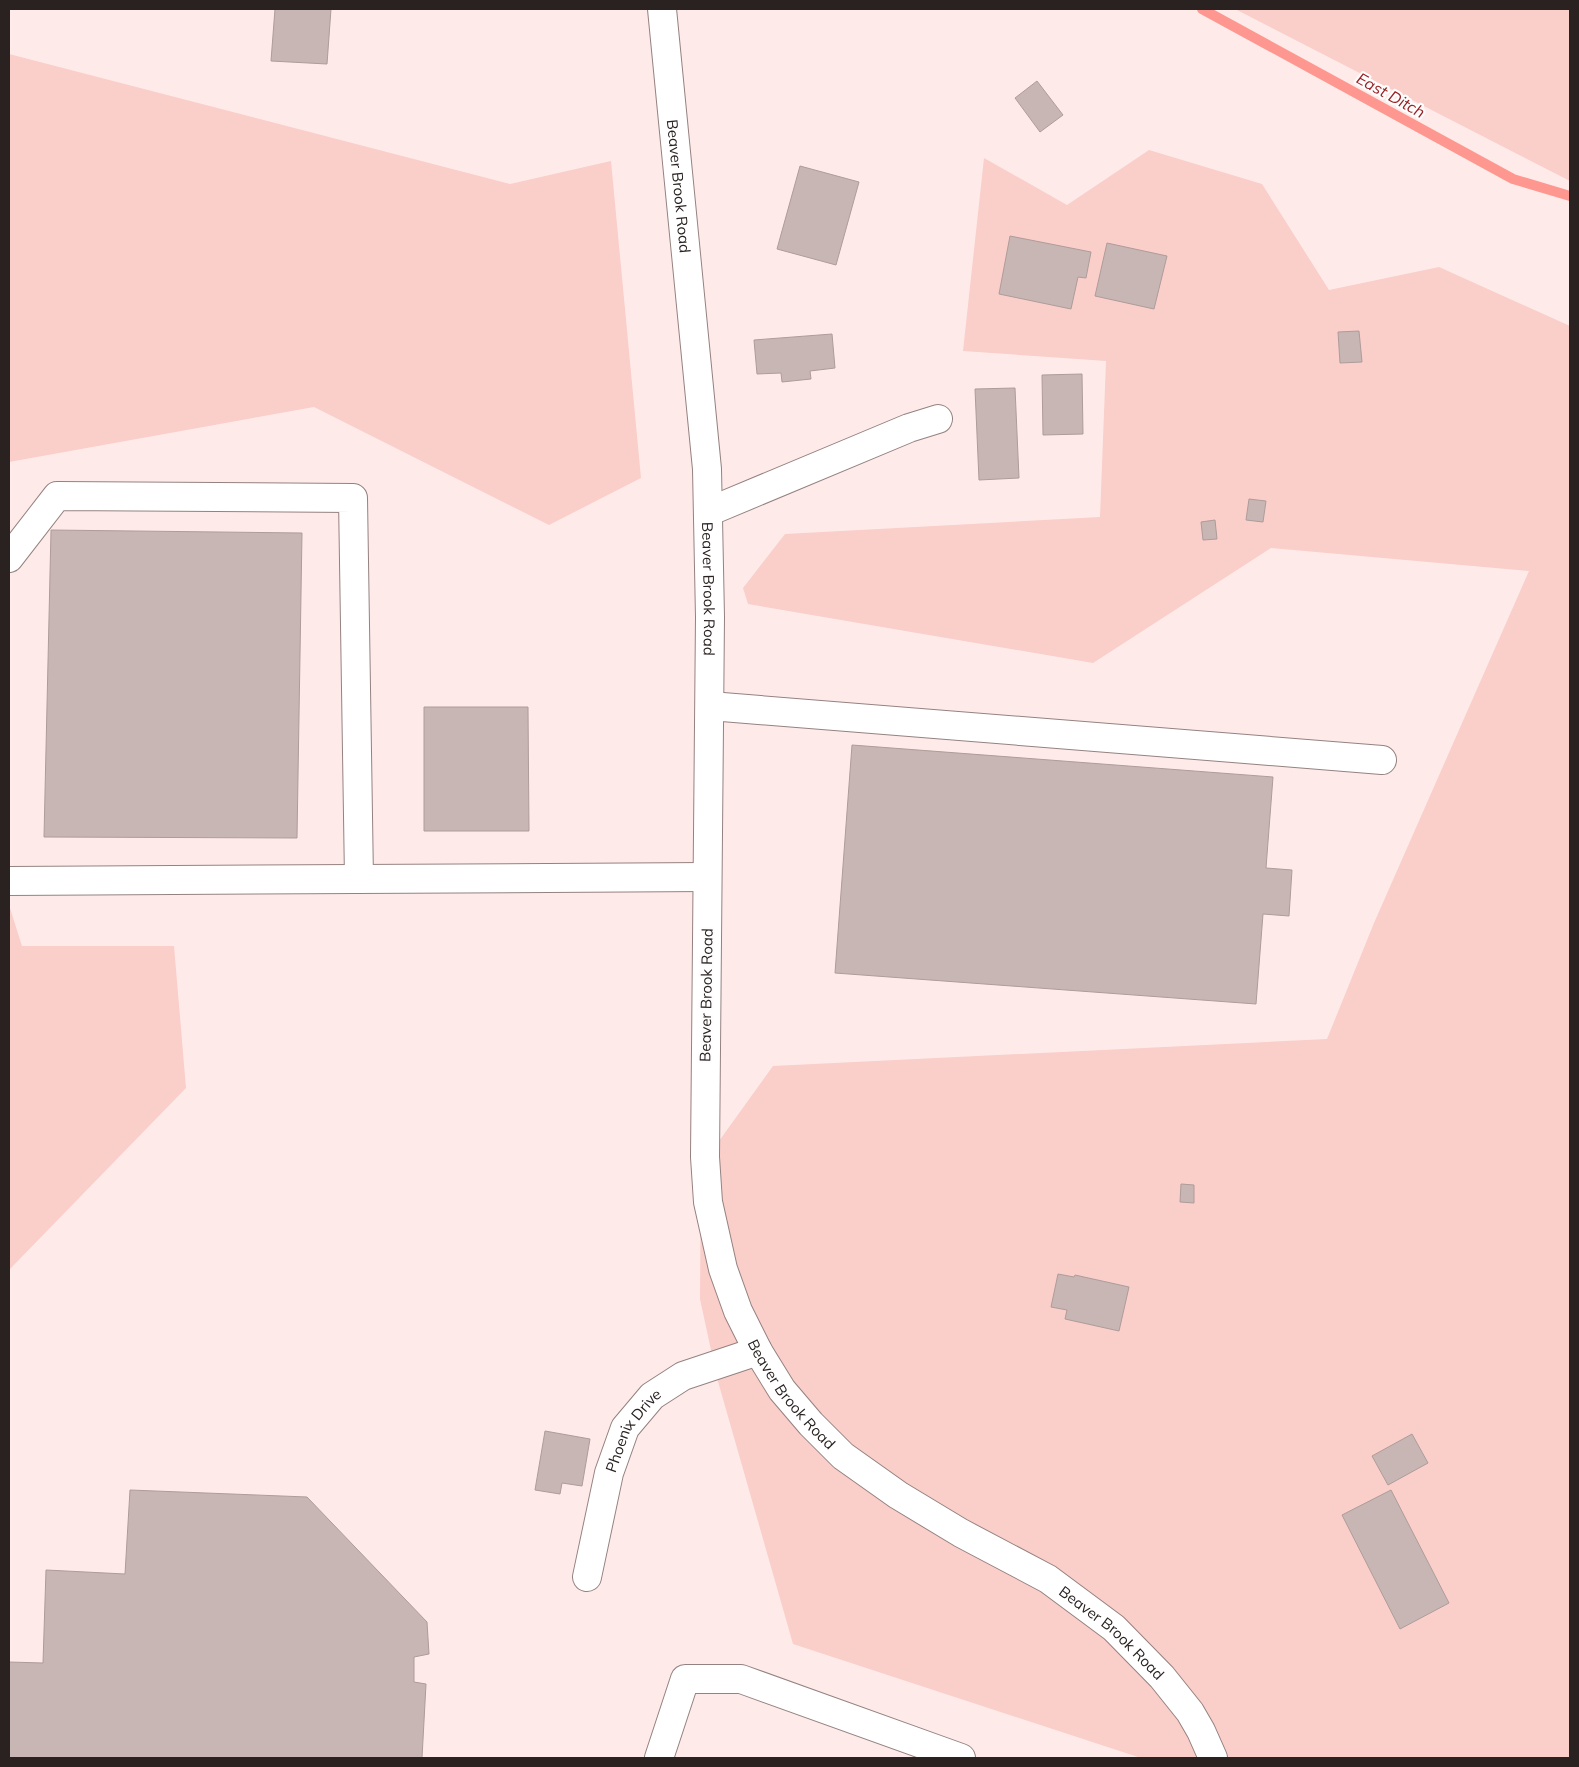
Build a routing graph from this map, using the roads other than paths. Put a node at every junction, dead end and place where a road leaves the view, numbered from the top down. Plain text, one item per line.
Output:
1 (662, 9) edge
2 (938, 419) dead end
3 (708, 512) junction
4 (9, 558) edge
5 (710, 706) junction
6 (1382, 760) dead end
7 (708, 877) junction
8 (359, 879) junction
9 (9, 881) edge
10 (758, 1351) junction
11 (587, 1577) dead end
12 (660, 1758) edge
13 (961, 1758) edge
14 (1213, 1758) edge

1 - 3 street, Beaver Brook Road
2 - 3 street
3 - 5 street, Beaver Brook Road
4 - 8 street
5 - 6 street
5 - 7 street, Beaver Brook Road
7 - 8 street
7 - 10 street, Beaver Brook Road
8 - 9 street
10 - 11 street, Phoenix Drive
10 - 14 street, Beaver Brook Road
12 - 13 street

